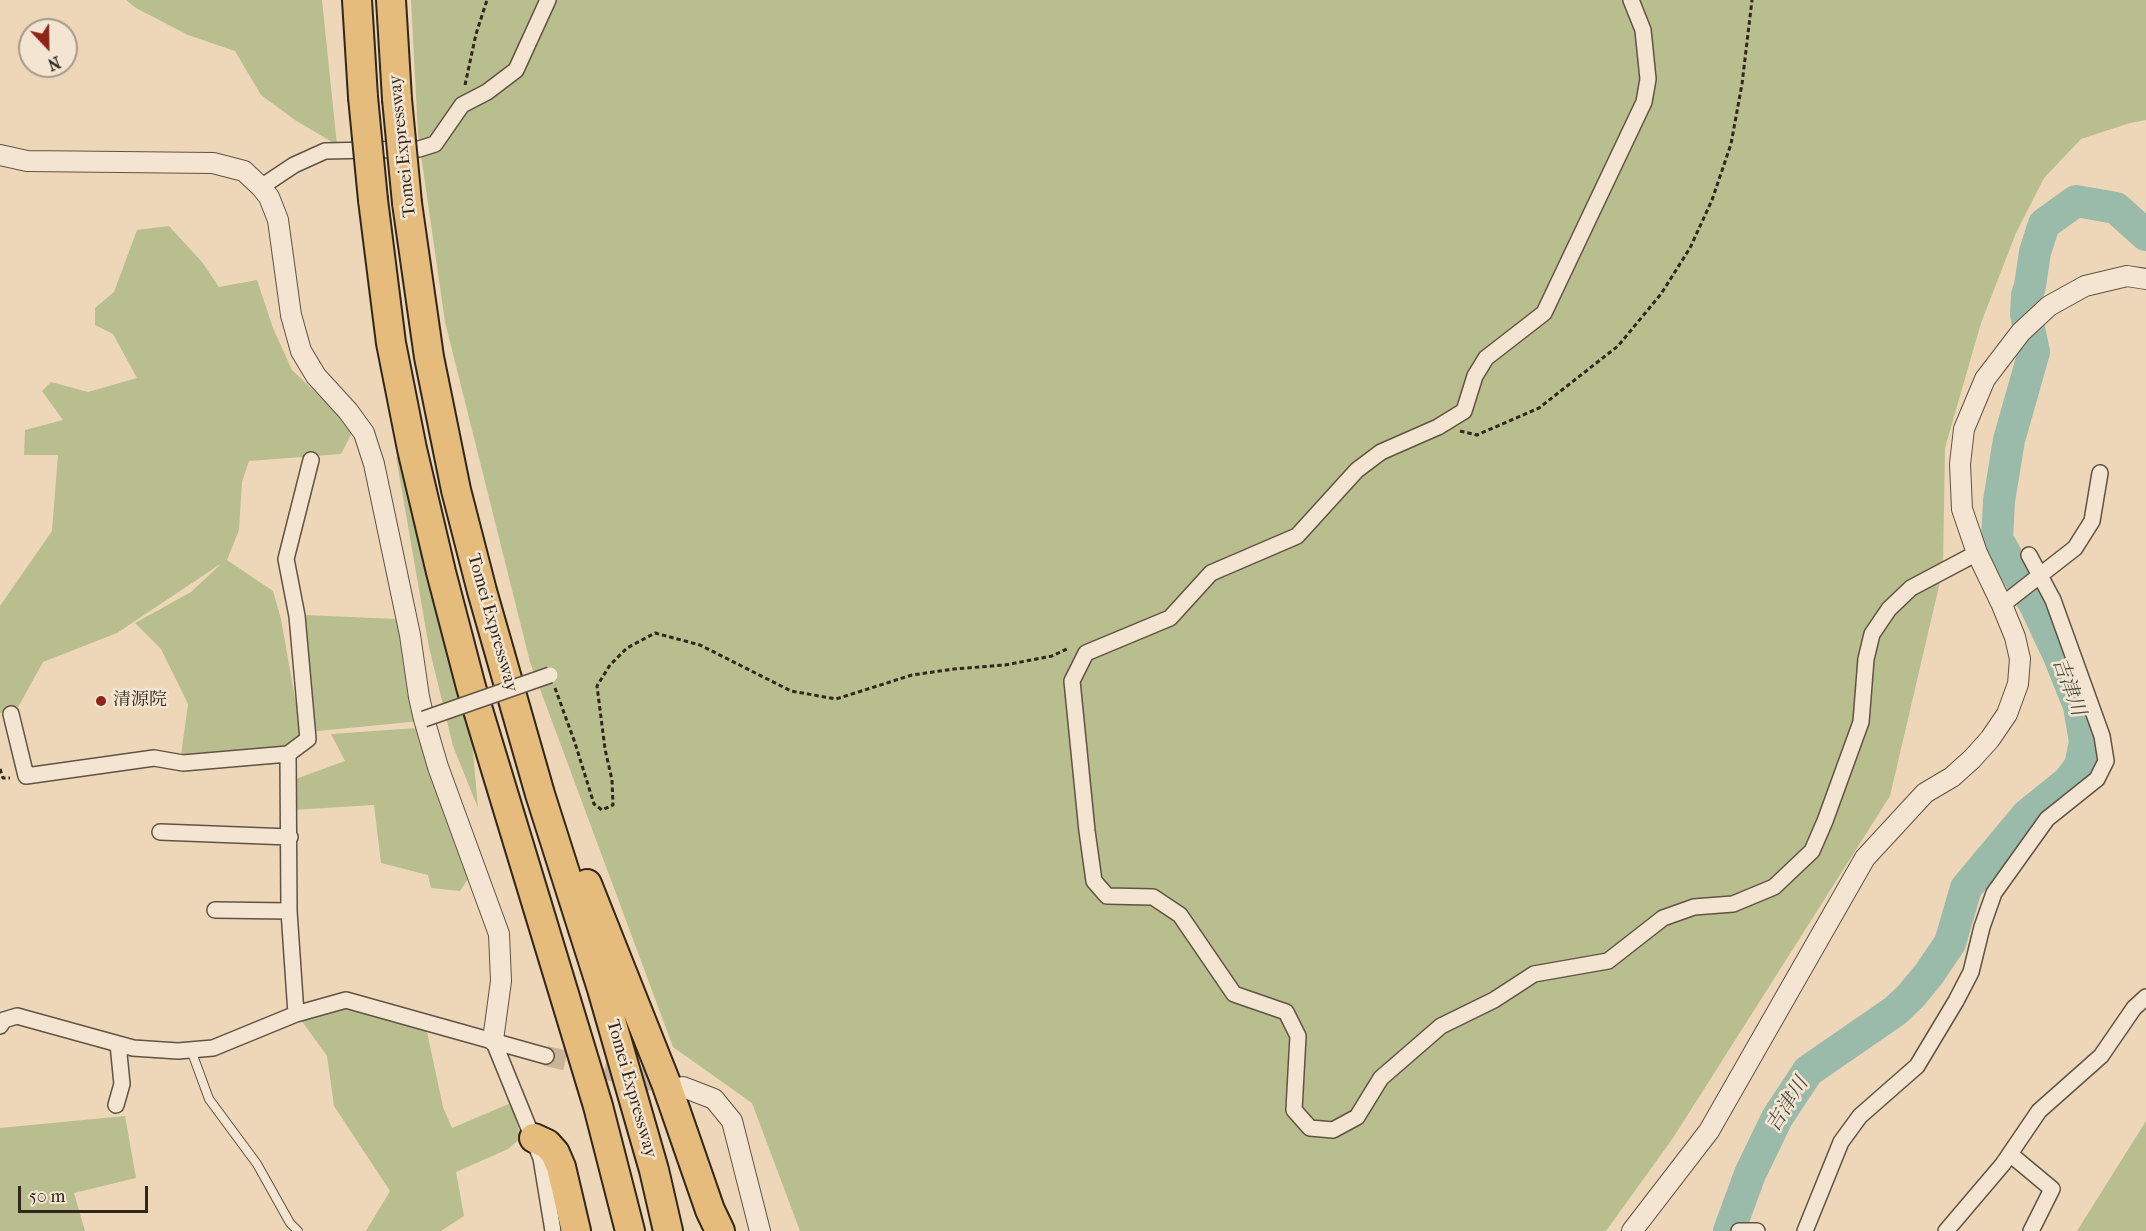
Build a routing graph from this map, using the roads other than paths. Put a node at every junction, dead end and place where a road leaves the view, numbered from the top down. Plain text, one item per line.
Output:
1 (357, 0) edge
2 (391, 0) edge
3 (548, 0) edge
4 (1630, 0) edge
5 (0, 155) edge
6 (261, 187) junction
7 (2146, 279) edge
8 (311, 460) dead end
9 (2100, 473) dead end
10 (1977, 553) junction
11 (2029, 555) dead end
12 (2037, 577) junction
13 (2002, 605) junction
14 (550, 675) road end
15 (514, 700) junction
16 (11, 714) dead end
17 (424, 719) junction
18 (288, 754) junction
19 (160, 832) dead end
20 (290, 837) junction
21 (215, 910) dead end
22 (289, 911) junction
23 (2146, 997) edge
24 (296, 1014) junction
25 (573, 1023) junction
26 (0, 1026) edge
27 (493, 1040) junction
28 (118, 1044) junction
29 (191, 1050) junction
30 (546, 1056) tunnel mouth
31 (683, 1088) tunnel mouth
32 (116, 1105) dead end
33 (534, 1138) junction
34 (2010, 1154) junction
35 (298, 1231) edge
36 (553, 1231) edge
37 (576, 1231) edge
38 (614, 1231) edge
39 (630, 1231) edge
40 (668, 1231) edge
41 (720, 1231) edge
42 (760, 1231) edge
43 (1632, 1231) edge
44 (1739, 1231) edge
45 (1757, 1231) edge
46 (1805, 1231) edge
47 (1946, 1231) edge
48 (2031, 1231) edge

1 - 25 highway, Tomei Expressway, bridge
2 - 15 highway, Tomei Expressway, bridge
3 - 6 street
4 - 10 street
5 - 6 street
6 - 17 street
7 - 10 street
8 - 18 street
9 - 12 street
10 - 13 street
11 - 12 street
12 - 13 street
12 - 46 street
13 - 43 street
14 - 17 street, bridge
15 - 40 highway, Tomei Expressway
15 - 41 highway
16 - 18 street
17 - 27 street
18 - 20 street
19 - 20 street
20 - 22 street
21 - 22 street
22 - 24 street
23 - 34 street
24 - 27 street
24 - 29 street
25 - 38 highway
25 - 39 highway, Tomei Expressway
26 - 28 street
27 - 30 street
27 - 33 street
28 - 29 street
28 - 32 street
29 - 35 lane
31 - 42 street
33 - 36 street
33 - 37 highway
34 - 47 street
34 - 48 street
44 - 45 street

